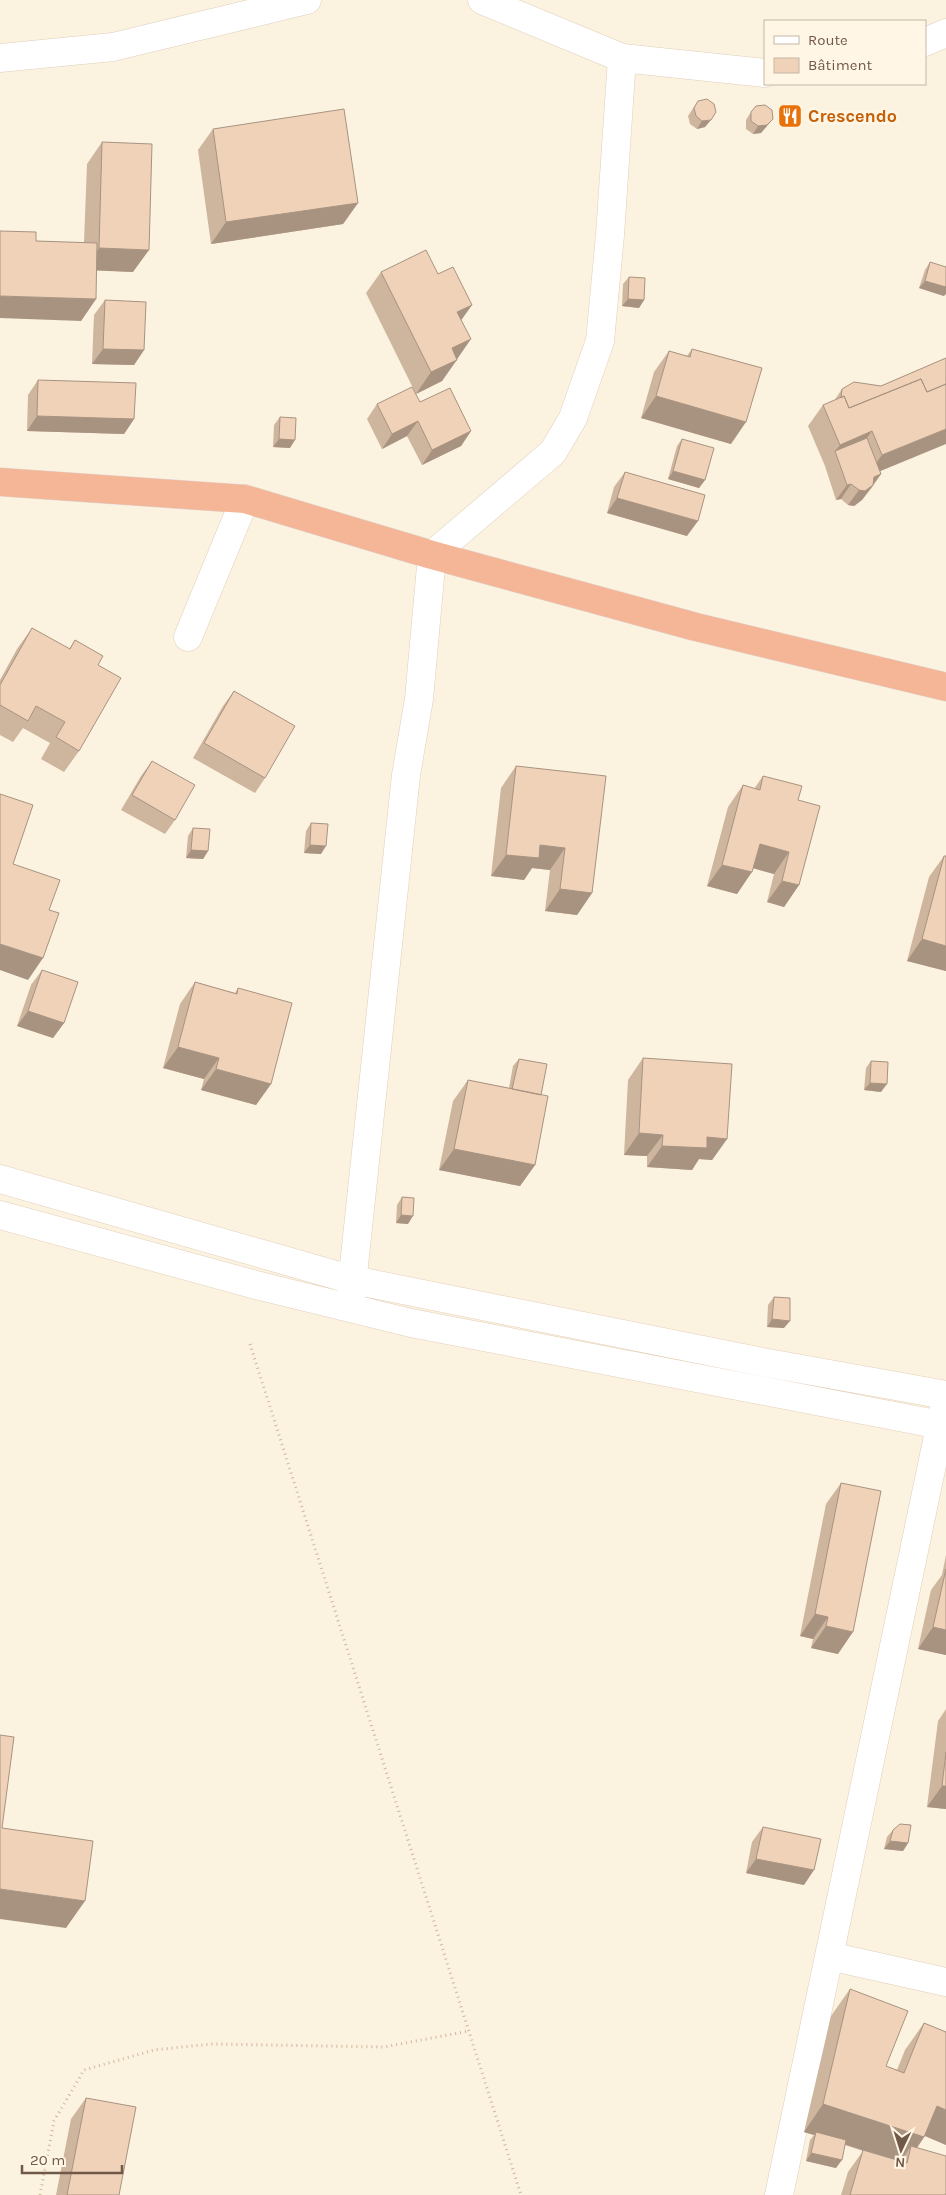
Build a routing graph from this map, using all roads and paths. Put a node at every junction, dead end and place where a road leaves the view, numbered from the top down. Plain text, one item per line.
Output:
1 (307, 0) edge
2 (482, 0) edge
3 (946, 33) edge
4 (926, 42) edge
5 (0, 58) edge
6 (622, 58) junction
7 (764, 73) edge
8 (0, 482) edge
9 (245, 499) junction
10 (432, 555) junction
11 (188, 637) dead end
12 (946, 687) edge
13 (0, 1179) edge
14 (0, 1215) edge
15 (353, 1280) junction
16 (349, 1308) junction
17 (250, 1344) dead end
18 (946, 1397) edge
19 (943, 1426) edge
20 (829, 1956) junction
21 (946, 1982) edge
22 (469, 2031) junction
23 (40, 2195) edge
24 (521, 2195) edge
25 (779, 2195) edge

1 - 5 street
2 - 6 street
3 - 4 street
6 - 7 street
6 - 10 street
8 - 9 highway
9 - 10 highway
9 - 11 street
10 - 12 highway
10 - 15 street
13 - 15 street
14 - 16 street
15 - 16 street
15 - 18 street
16 - 19 street
17 - 22 path
18 - 19 street
19 - 20 street
20 - 21 street
20 - 25 street
22 - 23 path
22 - 24 path

